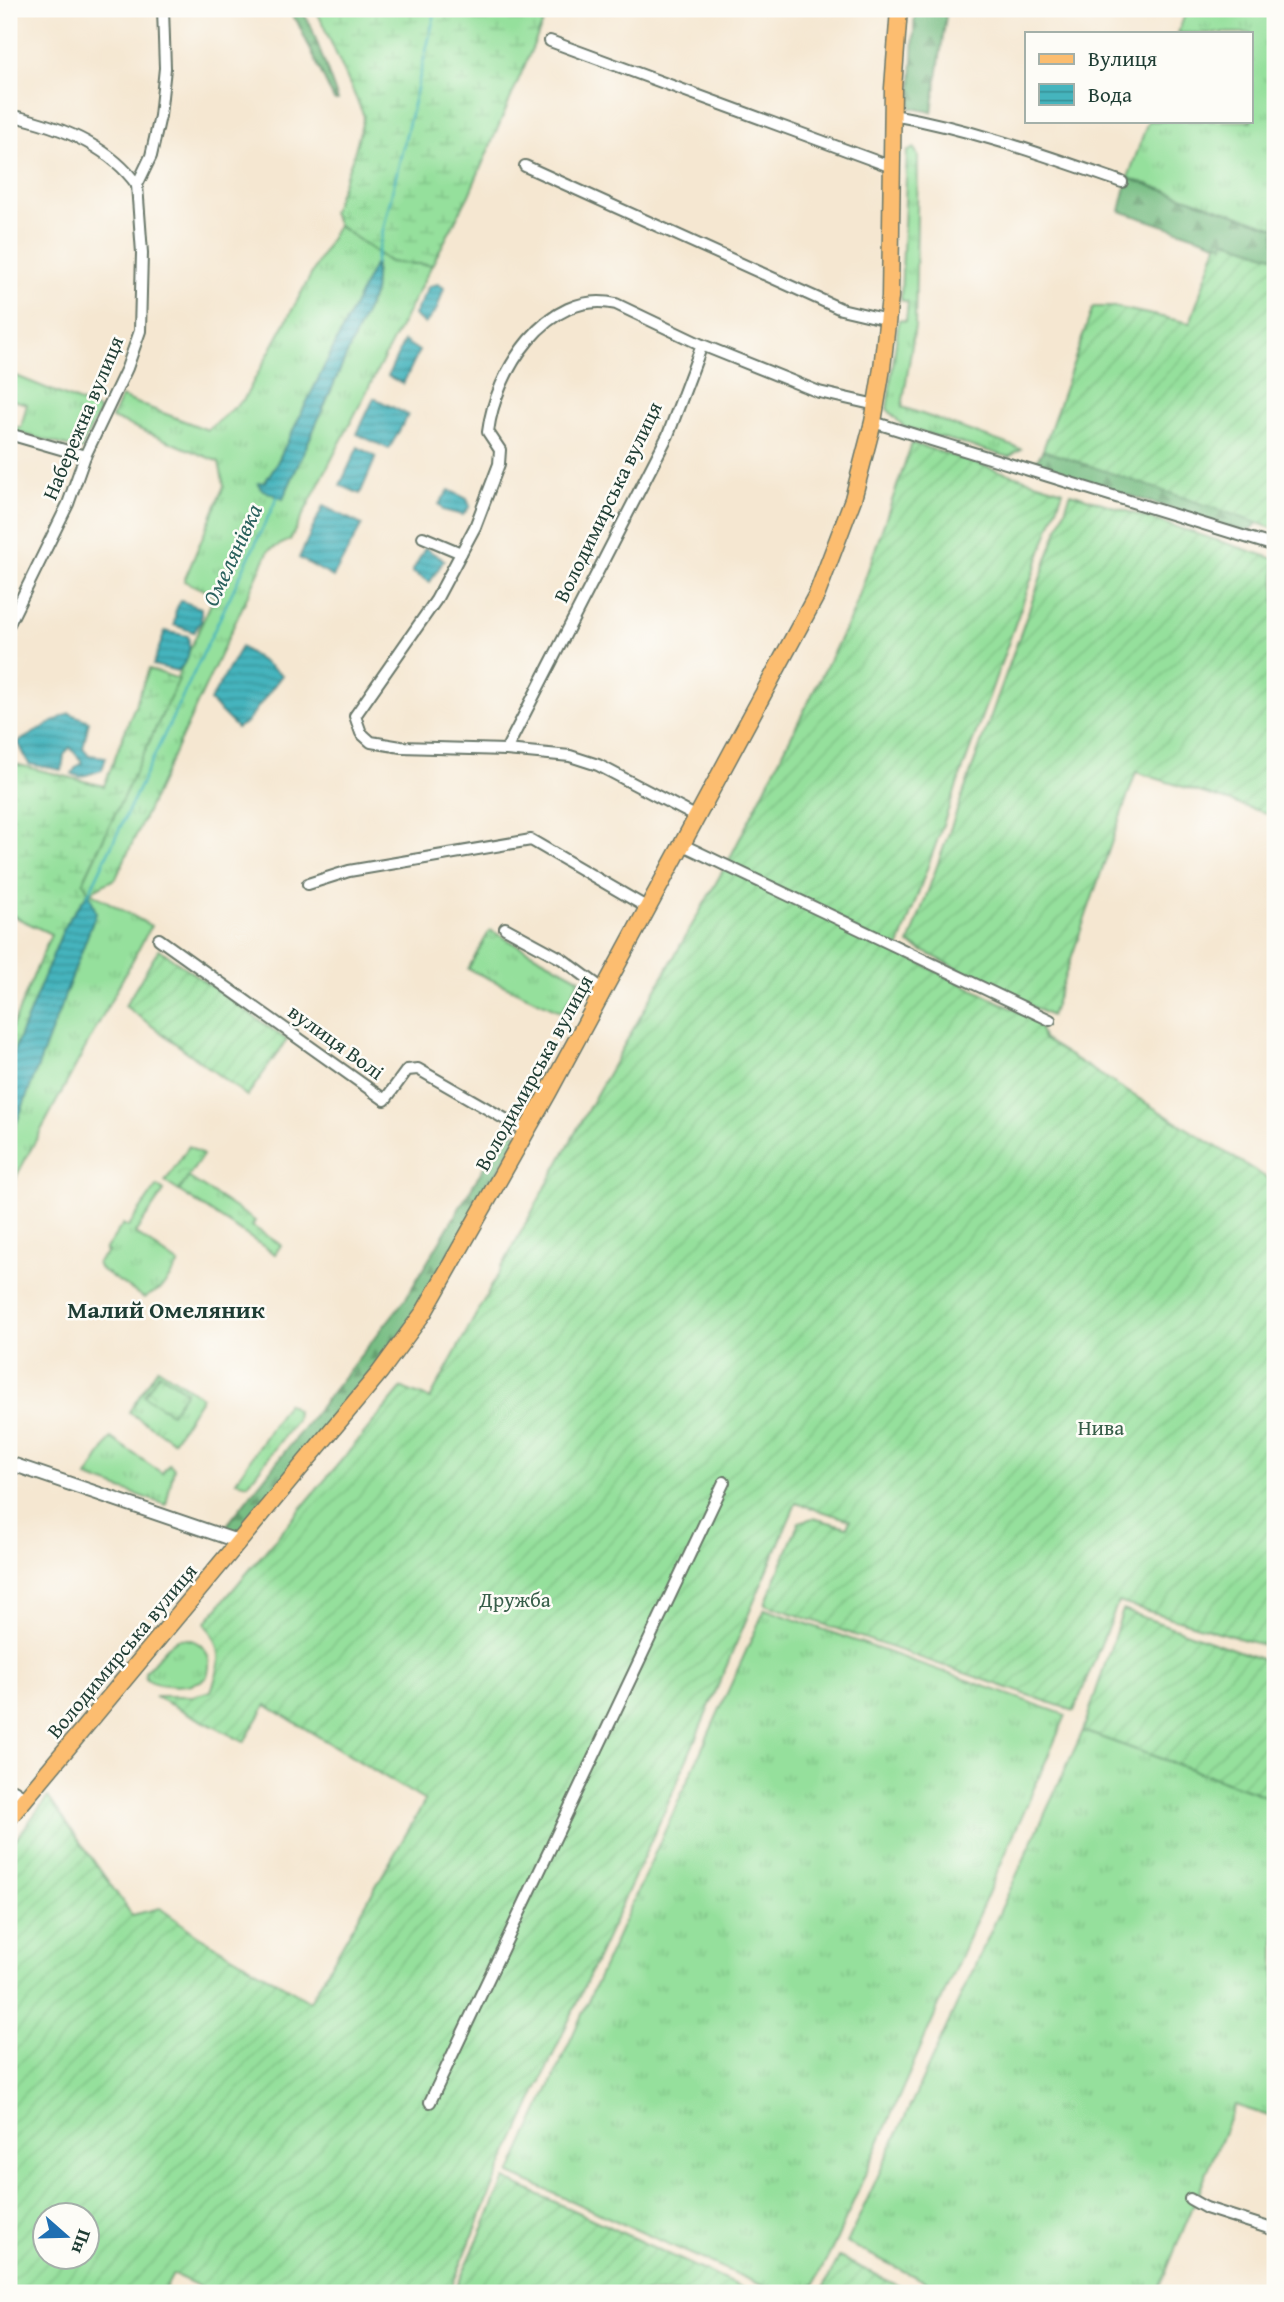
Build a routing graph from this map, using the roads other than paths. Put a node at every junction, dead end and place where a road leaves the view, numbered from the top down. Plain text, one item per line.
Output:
1 (163, 9) edge
2 (899, 9) edge
3 (550, 41) dead end
4 (9, 115) edge
5 (893, 115) junction
6 (525, 166) dead end
7 (892, 167) junction
8 (1122, 182) dead end
9 (137, 185) junction
10 (888, 320) junction
11 (702, 345) junction
12 (876, 405) junction
13 (873, 422) junction
14 (9, 434) edge
15 (85, 456) junction
16 (423, 537) dead end
17 (1275, 546) edge
18 (461, 553) junction
19 (9, 624) edge
20 (506, 750) junction
21 (697, 817) junction
22 (682, 845) junction
23 (308, 884) dead end
24 (648, 908) junction
25 (505, 928) dead end
26 (159, 939) dead end
27 (604, 990) junction
28 (1050, 1020) dead end
29 (526, 1131) junction
30 (9, 1463) edge
31 (724, 1482) dead end
32 (240, 1542) junction
33 (9, 1793) edge
34 (26, 1798) junction
35 (9, 1818) edge
36 (430, 2102) dead end
37 (1190, 2199) dead end
38 (1275, 2230) edge

1 - 9 street, Набережна вулиця
2 - 5 main road, Володимирська вулиця
3 - 7 street
4 - 9 street
5 - 7 main road, Володимирська вулиця
5 - 8 street
6 - 10 street
7 - 10 main road, Володимирська вулиця
9 - 15 street, Набережна вулиця
10 - 12 main road, Володимирська вулиця
11 - 12 street
11 - 18 street
11 - 20 street, Володимирська вулиця
12 - 13 main road, Володимирська вулиця
13 - 17 street
13 - 21 main road, Володимирська вулиця
14 - 15 street
15 - 19 street, Набережна вулиця
16 - 18 street
18 - 20 street
20 - 21 street
21 - 22 main road, Володимирська вулиця
22 - 24 main road, Володимирська вулиця
22 - 28 street
23 - 24 street
24 - 27 main road, Володимирська вулиця
25 - 27 street
26 - 29 street, вулиця Волі
27 - 29 main road, Володимирська вулиця
29 - 32 main road, Володимирська вулиця
30 - 32 street
31 - 36 street
32 - 34 main road, Володимирська вулиця
33 - 34 street
34 - 35 main road, Володимирська вулиця
37 - 38 street

